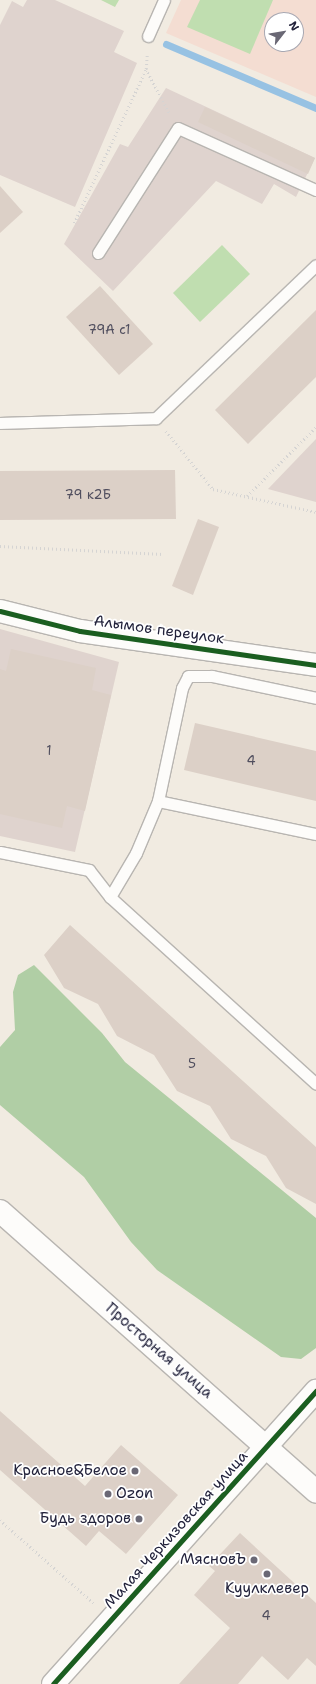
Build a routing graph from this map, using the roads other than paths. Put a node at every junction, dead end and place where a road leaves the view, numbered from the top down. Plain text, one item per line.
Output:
1 (164, 0) edge
2 (148, 36) road end
3 (316, 190) edge
4 (98, 252) dead end
5 (316, 265) edge
6 (0, 423) edge
7 (0, 611) edge
8 (316, 666) edge
9 (316, 698) edge
10 (158, 802) junction
11 (316, 834) edge
12 (0, 852) edge
13 (110, 897) junction
14 (316, 1084) edge
15 (0, 1211) edge
16 (316, 1391) edge
17 (267, 1446) junction
18 (316, 1492) edge
19 (53, 1684) edge

1 - 2 lane
3 - 4 lane
5 - 6 lane
7 - 8 street, Алымов переулок
9 - 10 lane
10 - 11 lane
10 - 13 lane
12 - 13 lane
13 - 14 lane
15 - 17 street, Просторная улица
16 - 17 street, Малая Черкизовская улица
17 - 18 street, Просторная улица
17 - 19 street, Малая Черкизовская улица

